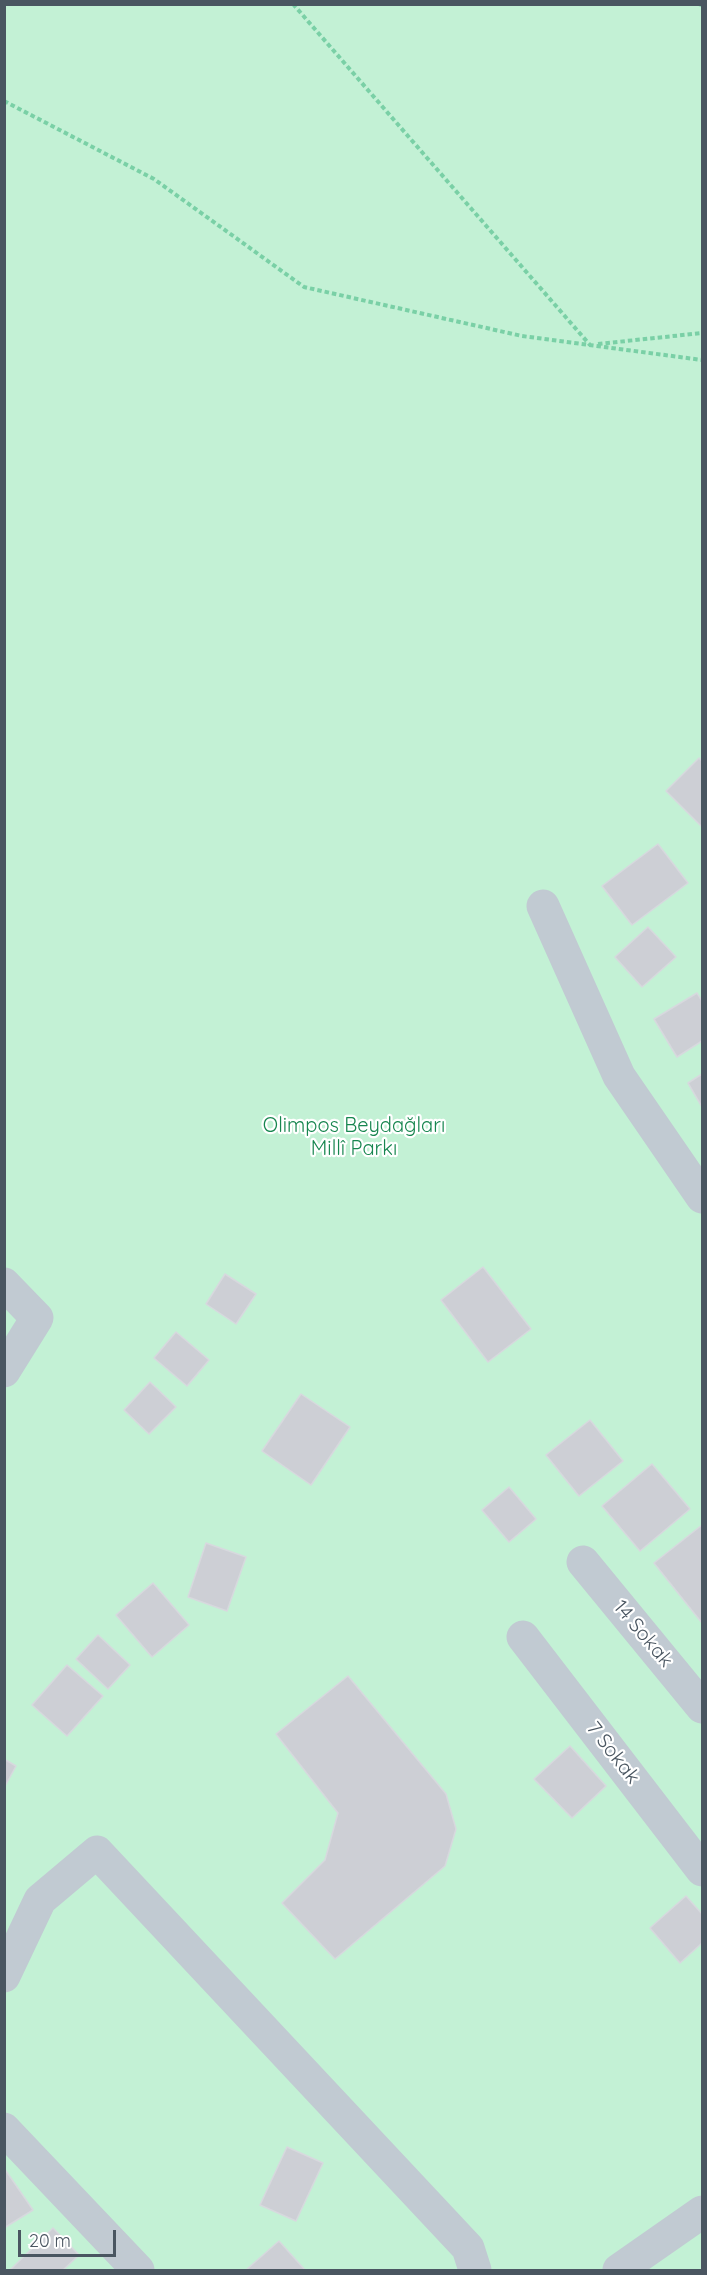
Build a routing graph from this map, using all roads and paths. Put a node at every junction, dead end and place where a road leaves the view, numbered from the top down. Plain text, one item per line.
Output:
1 (293, 4) edge
2 (4, 101) edge
3 (702, 333) edge
4 (589, 345) junction
5 (702, 360) edge
6 (543, 906) dead end
7 (702, 1197) edge
8 (4, 1284) edge
9 (4, 1371) edge
10 (583, 1562) dead end
11 (523, 1637) dead end
12 (702, 1707) edge
13 (702, 1870) edge
14 (4, 1976) edge
15 (4, 2128) edge
16 (702, 2212) edge
17 (138, 2271) edge
18 (476, 2271) edge
19 (619, 2271) edge

1 - 4 path
2 - 4 path
3 - 4 path
4 - 5 path
6 - 7 street
8 - 9 street
10 - 12 street, 14 Sokak
11 - 13 street, 7 Sokak
14 - 18 street
15 - 17 street
16 - 19 street

